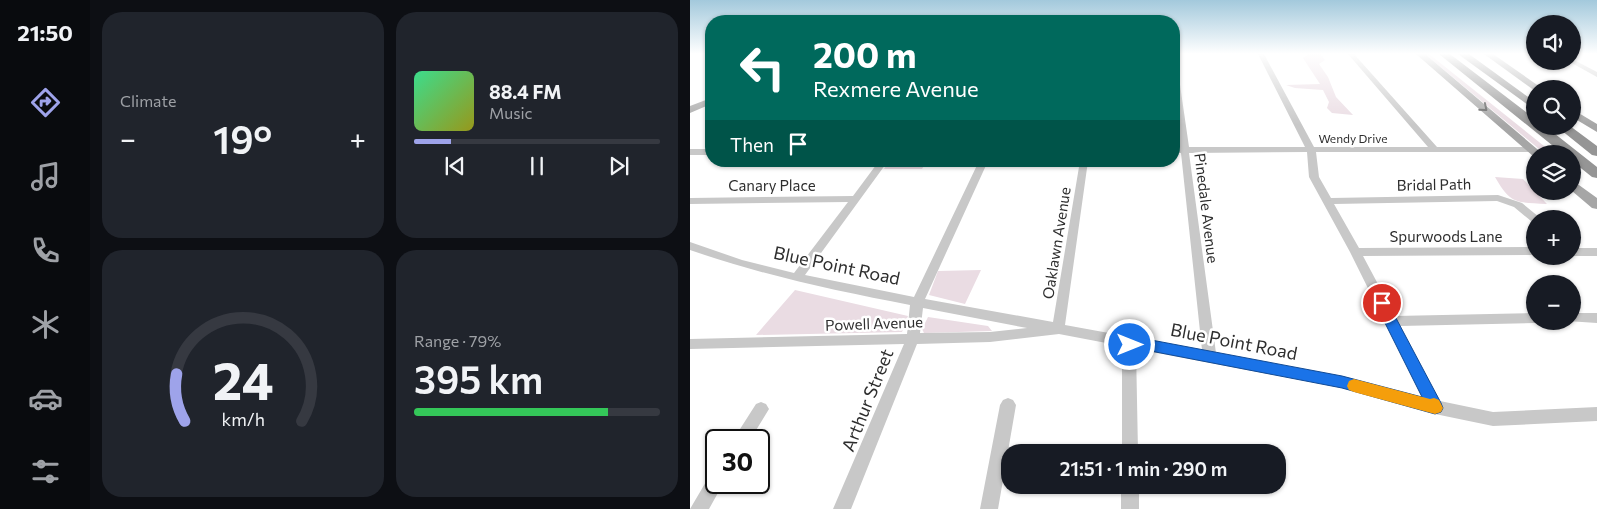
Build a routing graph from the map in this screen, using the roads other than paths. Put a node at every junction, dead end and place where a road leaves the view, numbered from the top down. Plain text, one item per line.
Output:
1 (1274, 78) edge
2 (1372, 78) edge
3 (1448, 78) edge
4 (1474, 78) edge
5 (1496, 78) edge
6 (1526, 100) edge
7 (705, 103) edge
8 (690, 110) edge
9 (1526, 118) edge
10 (1581, 118) edge
11 (1597, 129) edge
12 (1548, 135) edge
13 (1574, 135) edge
14 (1527, 145) edge
15 (1560, 145) edge
16 (1180, 150) edge
17 (1311, 150) junction
18 (1435, 150) junction
19 (690, 152) edge
20 (705, 152) edge
21 (1526, 152) edge
22 (1597, 152) edge
23 (1180, 157) edge
24 (1581, 161) edge
25 (879, 167) edge
26 (981, 167) edge
27 (1083, 167) edge
28 (1597, 174) edge
29 (1581, 192) edge
30 (855, 199) junction
31 (690, 201) edge
32 (1328, 201) junction
33 (1597, 205) edge
34 (1526, 212) edge
35 (690, 246) edge
36 (1526, 251) edge
37 (1356, 252) junction
38 (1581, 252) edge
39 (1597, 252) edge
40 (797, 277) junction
41 (918, 303) junction
42 (1526, 318) edge
43 (1581, 318) edge
44 (1597, 318) edge
45 (1390, 321) junction
46 (1058, 329) junction
47 (913, 338) junction
48 (1130, 342) junction
49 (690, 344) edge
50 (1210, 356) junction
51 (1008, 405) dead end
52 (761, 408) dead end
53 (1435, 408) junction
54 (1597, 414) edge
55 (749, 429) edge
56 (1130, 444) edge
57 (709, 494) edge
58 (1130, 494) edge
59 (700, 509) edge
60 (842, 509) edge
61 (989, 509) edge
62 (1130, 509) edge

1 - 17 street
2 - 18 street
3 -> 14 main road
4 - 9 highway
5 - 6 highway
7 - 8 main road
10 - 11 main road
12 - 15 highway
13 - 22 highway
16 - 17 street, Wendy Drive
17 - 18 street, Wendy Drive
17 - 32 street
18 - 21 street, Wendy Drive
19 - 20 street
23 - 50 street, Pinedale Avenue
24 - 28 highway
25 - 30 street
26 - 41 street, Arthur Street
27 - 46 street, Oaklawn Avenue
29 - 33 main road
30 - 31 street, Canary Place
30 - 40 street
32 - 34 street, Bridal Path
32 - 37 street
35 - 40 street, Blue Point Road
36 - 37 street, Spurwoods Lane
37 - 45 street
38 - 39 street
40 - 41 street, Blue Point Road
41 - 46 street, Blue Point Road
41 - 47 street, Arthur Street
42 - 45 street
43 - 44 street
45 - 53 street
46 - 47 street, Powell Avenue
46 - 48 street, Blue Point Road
47 - 49 street, Powell Avenue
47 - 60 street, Arthur Street
48 - 50 street, Blue Point Road
48 - 56 street
50 - 53 street, Blue Point Road
51 - 61 street
52 - 55 street
53 - 54 street, Blue Point Road
57 - 59 street
58 - 62 street

